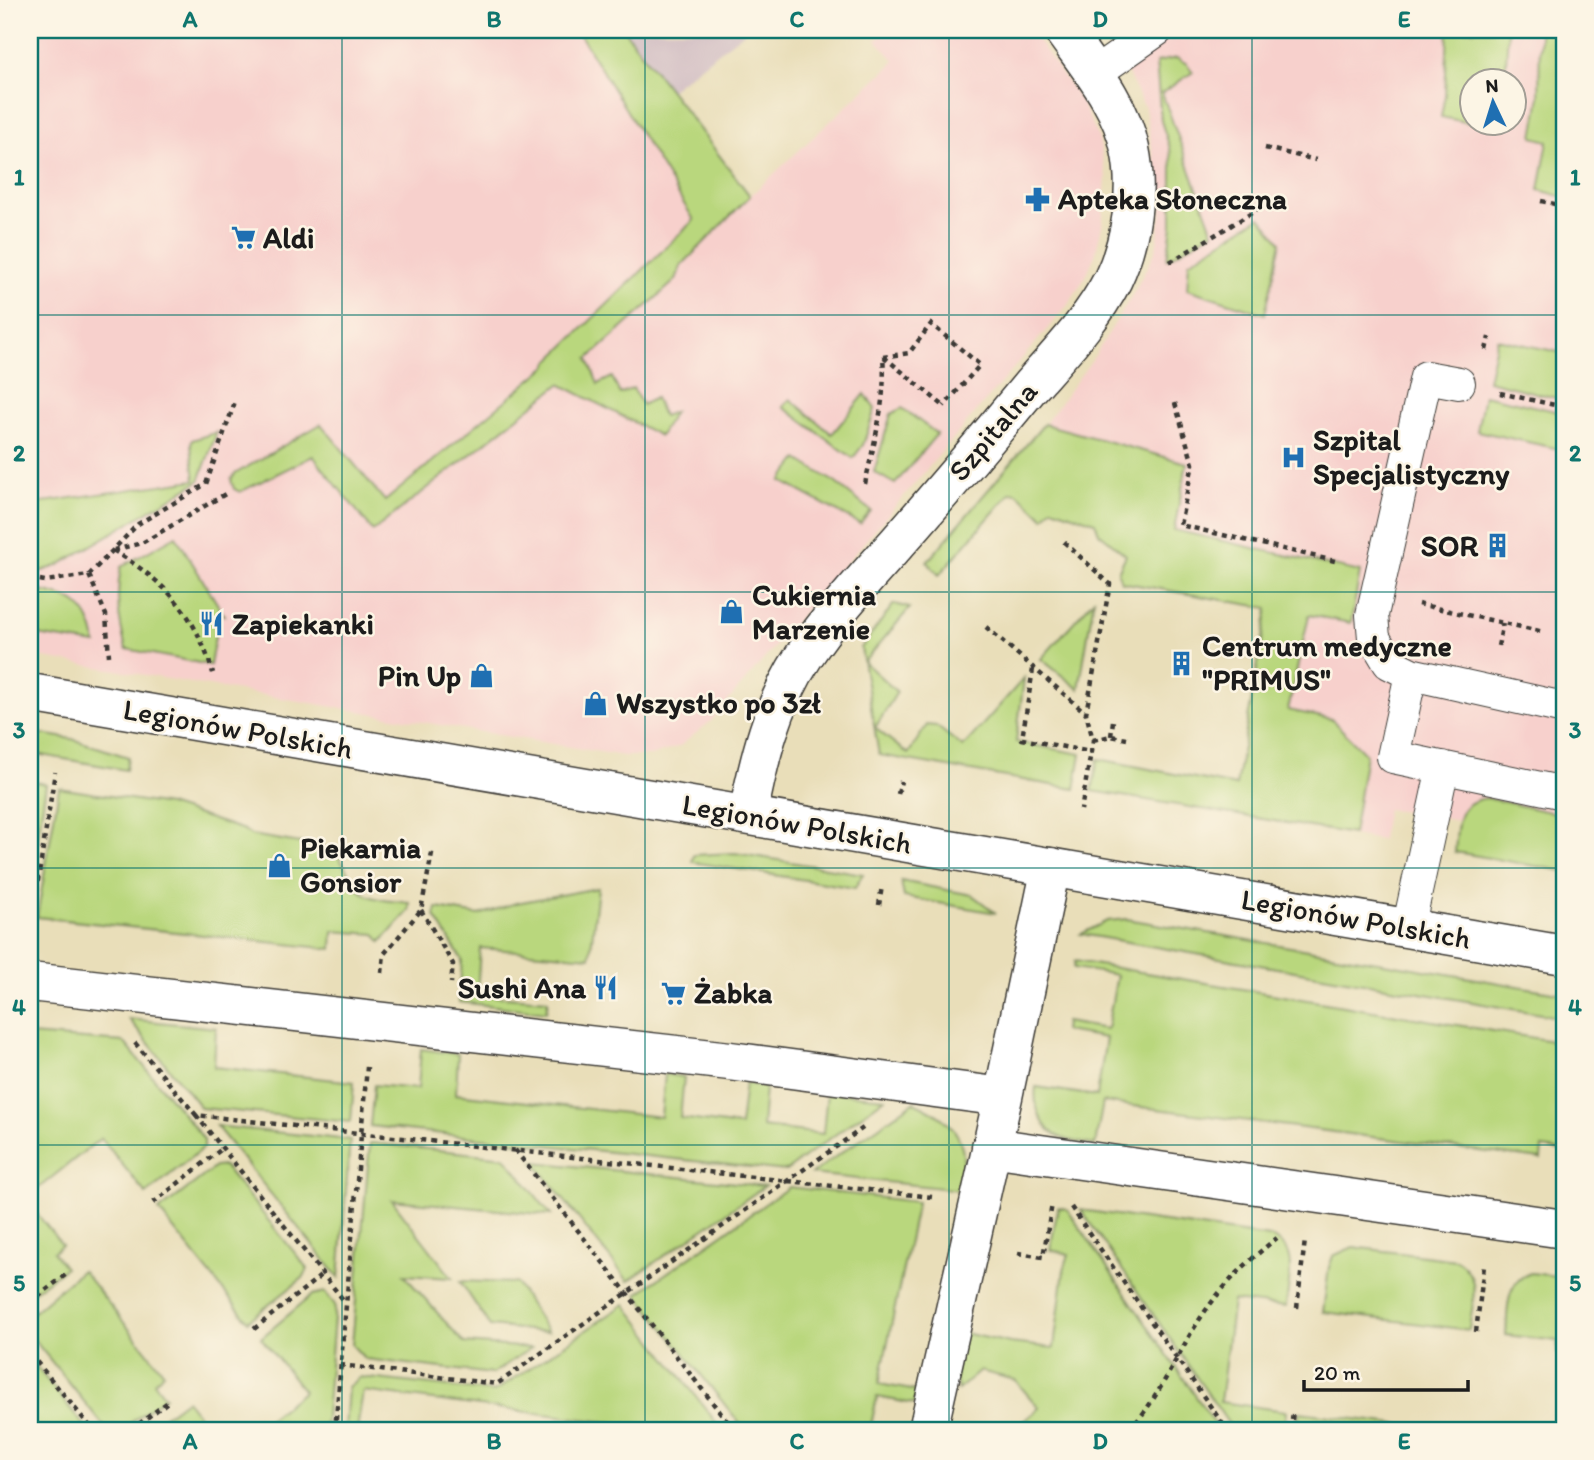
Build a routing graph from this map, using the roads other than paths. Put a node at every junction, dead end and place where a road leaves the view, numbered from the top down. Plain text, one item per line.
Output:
1 (1063, 30) edge
2 (1157, 30) edge
3 (1094, 74) junction
4 (1460, 383) dead end
5 (1411, 674) junction
6 (30, 693) edge
7 (1564, 708) edge
8 (1443, 767) junction
9 (1564, 793) edge
10 (748, 815) junction
11 (1051, 867) junction
12 (1408, 929) junction
13 (1564, 955) edge
14 (30, 982) edge
15 (1003, 1097) junction
16 (991, 1147) junction
17 (1564, 1229) edge
18 (938, 1422) edge

1 - 3 street, Szpitalna
2 - 3 lane
3 - 10 street, Szpitalna
4 - 5 lane
5 - 7 lane
5 - 8 lane
6 - 10 street, Legionów Polskich
8 - 9 lane
8 - 12 lane
10 - 11 street, Legionów Polskich
11 - 12 street, Legionów Polskich
11 - 15 street
12 - 13 street, Legionów Polskich
14 - 15 street
15 - 16 street
16 - 17 street
16 - 18 street

